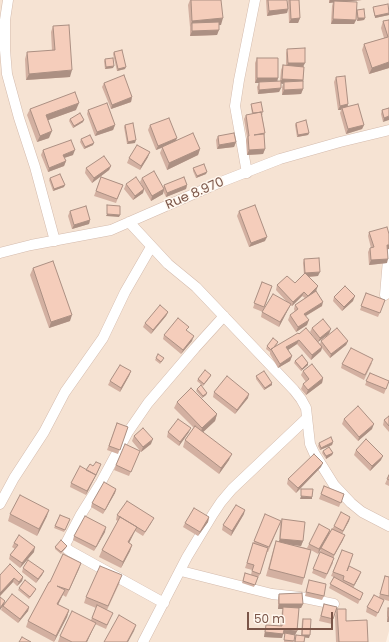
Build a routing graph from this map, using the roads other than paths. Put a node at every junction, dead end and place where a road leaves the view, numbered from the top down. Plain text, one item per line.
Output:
1 (8, 0) edge
2 (255, 0) edge
3 (389, 130) edge
4 (246, 173) junction
5 (129, 222) junction
6 (55, 241) junction
7 (151, 247) junction
8 (389, 248) edge
9 (0, 253) edge
10 (385, 295) dead end
11 (224, 316) junction
12 (306, 419) junction
13 (0, 504) edge
14 (389, 526) edge
15 (181, 571) junction
16 (164, 603) junction
17 (334, 604) dead end
18 (143, 642) edge

1 - 6 street
2 - 4 street
3 - 4 street, Rue 8.970
4 - 5 street, Rue 8.970
5 - 6 street, Rue 8.970
5 - 7 street
6 - 9 street, Rue 8.970
7 - 11 street
7 - 13 street
8 - 10 street
11 - 12 street
11 - 16 street
12 - 14 street
12 - 15 street
15 - 16 street
15 - 17 street
16 - 18 street

